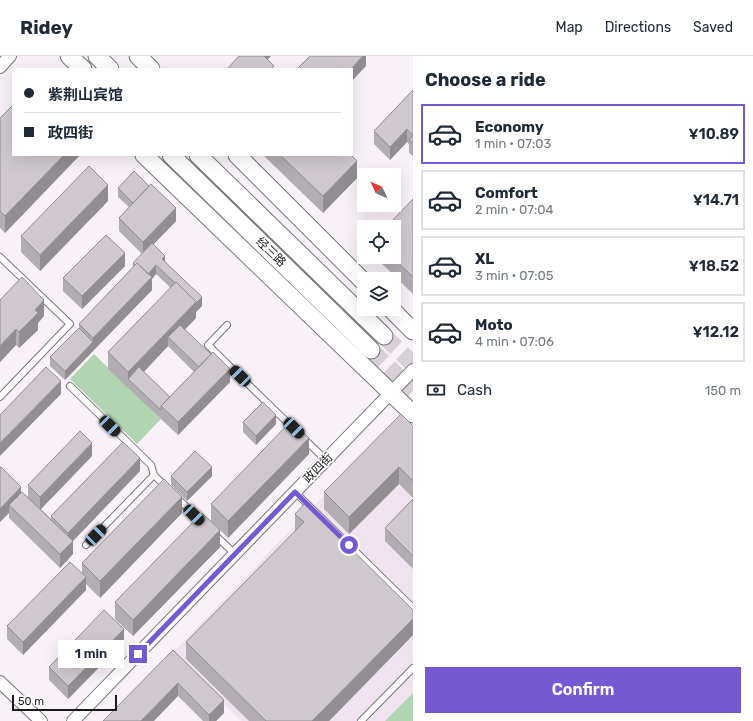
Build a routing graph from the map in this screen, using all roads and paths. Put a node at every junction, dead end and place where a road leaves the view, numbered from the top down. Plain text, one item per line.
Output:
1 (10, 56) edge
2 (62, 56) edge
3 (69, 56) edge
4 (97, 56) edge
5 (138, 56) edge
6 (0, 67) edge
7 (68, 68) edge
8 (82, 68) edge
9 (109, 68) edge
10 (150, 68) edge
11 (145, 156) edge
12 (172, 156) edge
13 (199, 156) edge
14 (238, 156) edge
15 (0, 257) edge
16 (357, 275) edge
17 (397, 316) edge
18 (227, 325) dead end
19 (413, 332) edge
20 (384, 336) tunnel mouth
21 (370, 350) tunnel mouth
22 (413, 370) edge
23 (70, 386) dead end
24 (391, 393) junction
25 (0, 397) edge
26 (413, 414) edge
27 (326, 460) junction
28 (154, 476) junction
29 (295, 492) junction
30 (86, 545) dead end
31 (235, 554) junction
32 (413, 608) edge
33 (413, 668) edge
34 (0, 682) edge
35 (41, 721) edge
36 (73, 721) edge
37 (360, 721) edge

1 - 6 street
2 - 7 main road
3 - 8 main road
4 - 9 main road
5 - 10 main road
11 - 24 main road
12 - 21 main road, 经三路
13 - 20 main road, 经三路
14 - 16 main road
15 - 25 lane
17 - 19 main road
18 - 27 lane
22 - 24 street, 政四街
23 - 28 lane
24 - 26 main road
24 - 27 street, 政四街
27 - 29 street, 政四街
28 - 30 lane
28 - 31 lane
29 - 31 street, 政四街
29 - 32 lane
31 - 36 street, 政四街
33 - 37 lane
34 - 35 street

